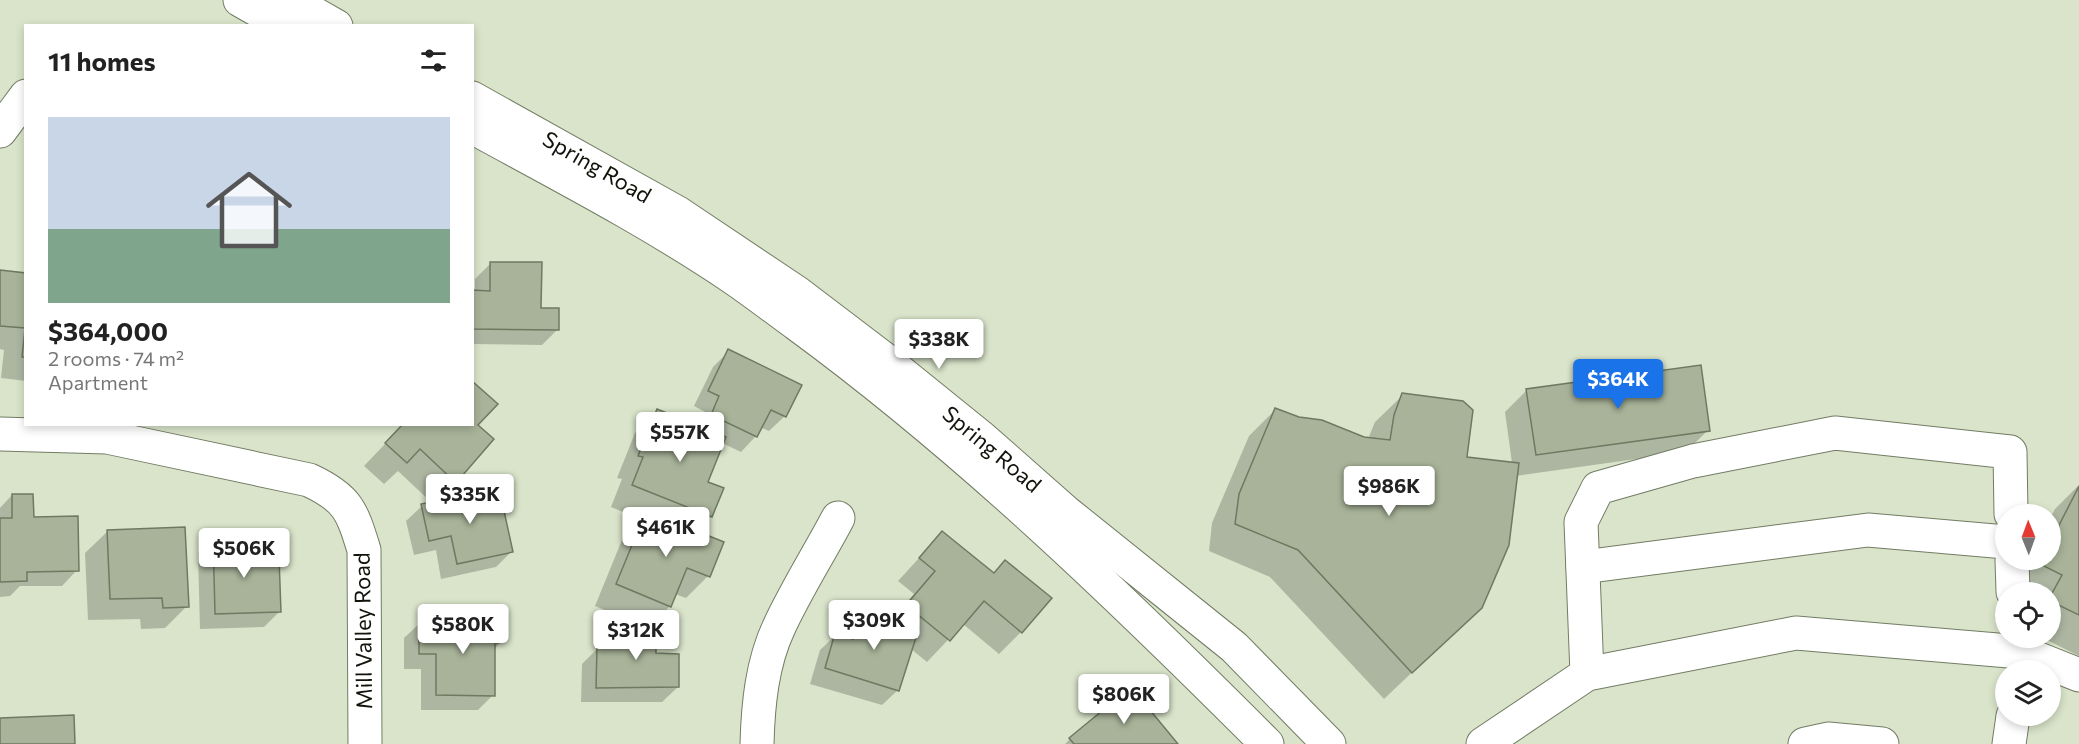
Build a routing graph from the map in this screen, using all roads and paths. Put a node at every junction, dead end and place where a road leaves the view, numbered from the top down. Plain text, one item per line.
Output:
1 (240, 0) edge
2 (290, 0) edge
3 (282, 24) edge
4 (332, 24) edge
5 (24, 99) edge
6 (474, 99) edge
7 (474, 128) edge
8 (0, 131) edge
9 (0, 434) edge
10 (2011, 504) edge
11 (838, 518) dead end
12 (1995, 541) edge
13 (1583, 567) junction
14 (2019, 653) edge
15 (1587, 674) junction
16 (2079, 675) edge
17 (2012, 726) edge
18 (365, 744) edge
19 (757, 744) edge
20 (1267, 744) edge
21 (1329, 744) edge
22 (1483, 744) edge
23 (1805, 744) edge
24 (1882, 744) edge
25 (2009, 744) edge

1 - 3 main road
2 - 4 main road
5 - 8 main road
6 - 21 main road, Spring Road
7 - 20 main road, Spring Road
9 - 18 main road, Mill Valley Road
10 - 13 main road
11 - 19 main road
12 - 13 main road
13 - 15 main road
14 - 15 main road
14 - 16 main road
15 - 22 main road
17 - 25 main road
23 - 24 main road

